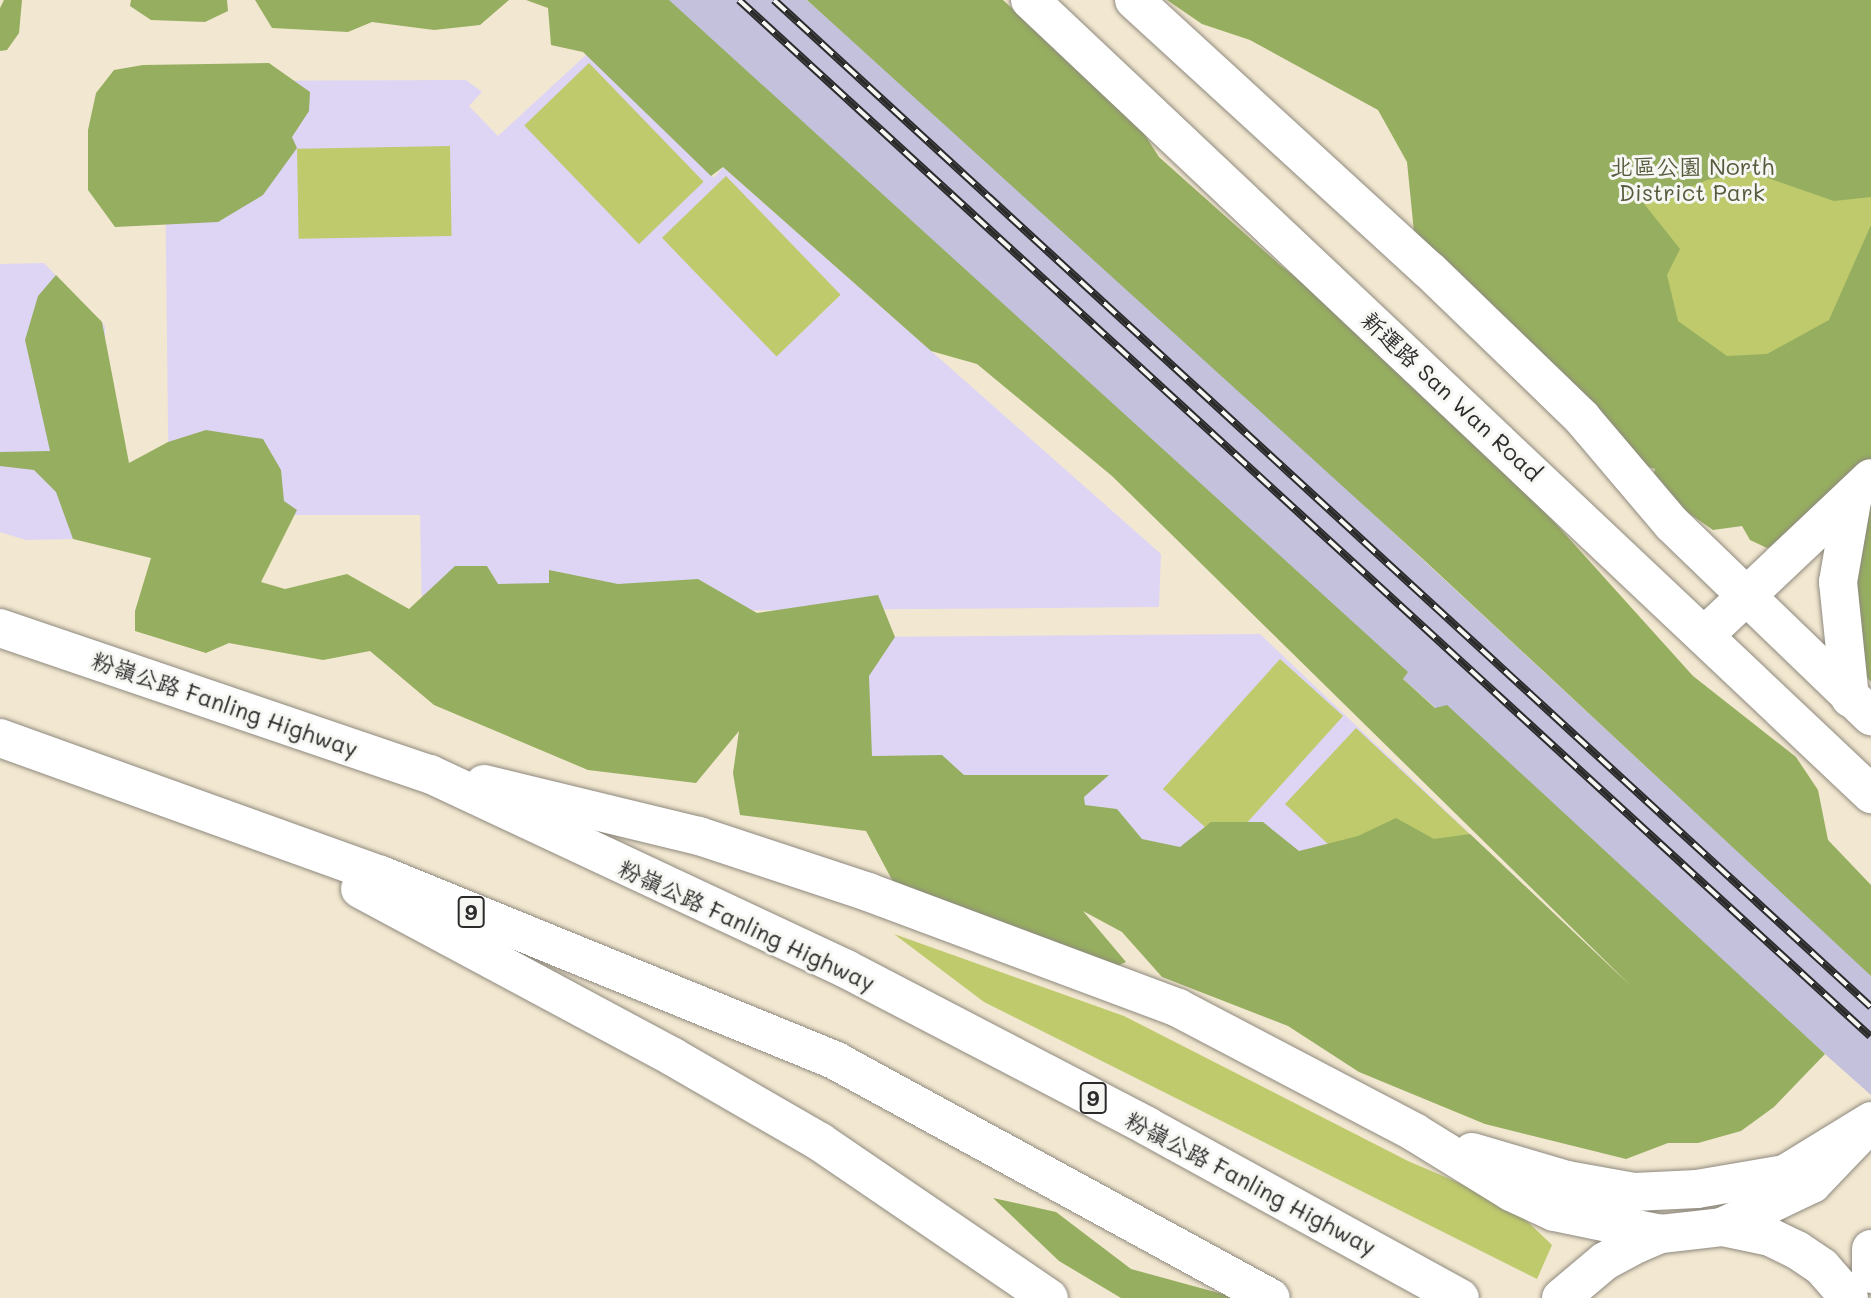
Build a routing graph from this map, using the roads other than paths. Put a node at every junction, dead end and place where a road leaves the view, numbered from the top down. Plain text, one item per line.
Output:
1 (1030, 0) edge
2 (1133, 0) edge
3 (1862, 486) edge
4 (1747, 597) junction
5 (0, 628) edge
6 (1705, 635) junction
7 (1861, 707) edge
8 (0, 738) edge
9 (430, 774) junction
10 (1871, 794) edge
11 (247, 827) junction
12 (1871, 1122) edge
13 (1414, 1132) junction
14 (1722, 1227) junction
15 (1661, 1234) junction
16 (1871, 1249) edge
17 (1871, 1275) edge
18 (1049, 1298) edge
19 (1270, 1298) edge
20 (1460, 1298) edge
21 (1561, 1298) edge
22 (1849, 1298) edge

1 - 6 main road, 新運路 San Wan Road
2 - 4 main road
3 - 4 main road
3 - 7 main road
4 - 6 main road
4 - 7 main road
5 - 9 main road, 粉嶺公路 Fanling Highway / 9
6 - 10 main road, 新運路 San Wan Road
8 - 11 main road, 9
9 - 13 main road
9 - 20 main road, 粉嶺公路 Fanling Highway / 9
11 - 18 main road
11 - 19 main road, 9
12 - 13 main road
12 - 14 main road
13 - 15 main road
14 - 15 main road
14 - 22 main road
15 - 21 main road
16 - 17 main road

